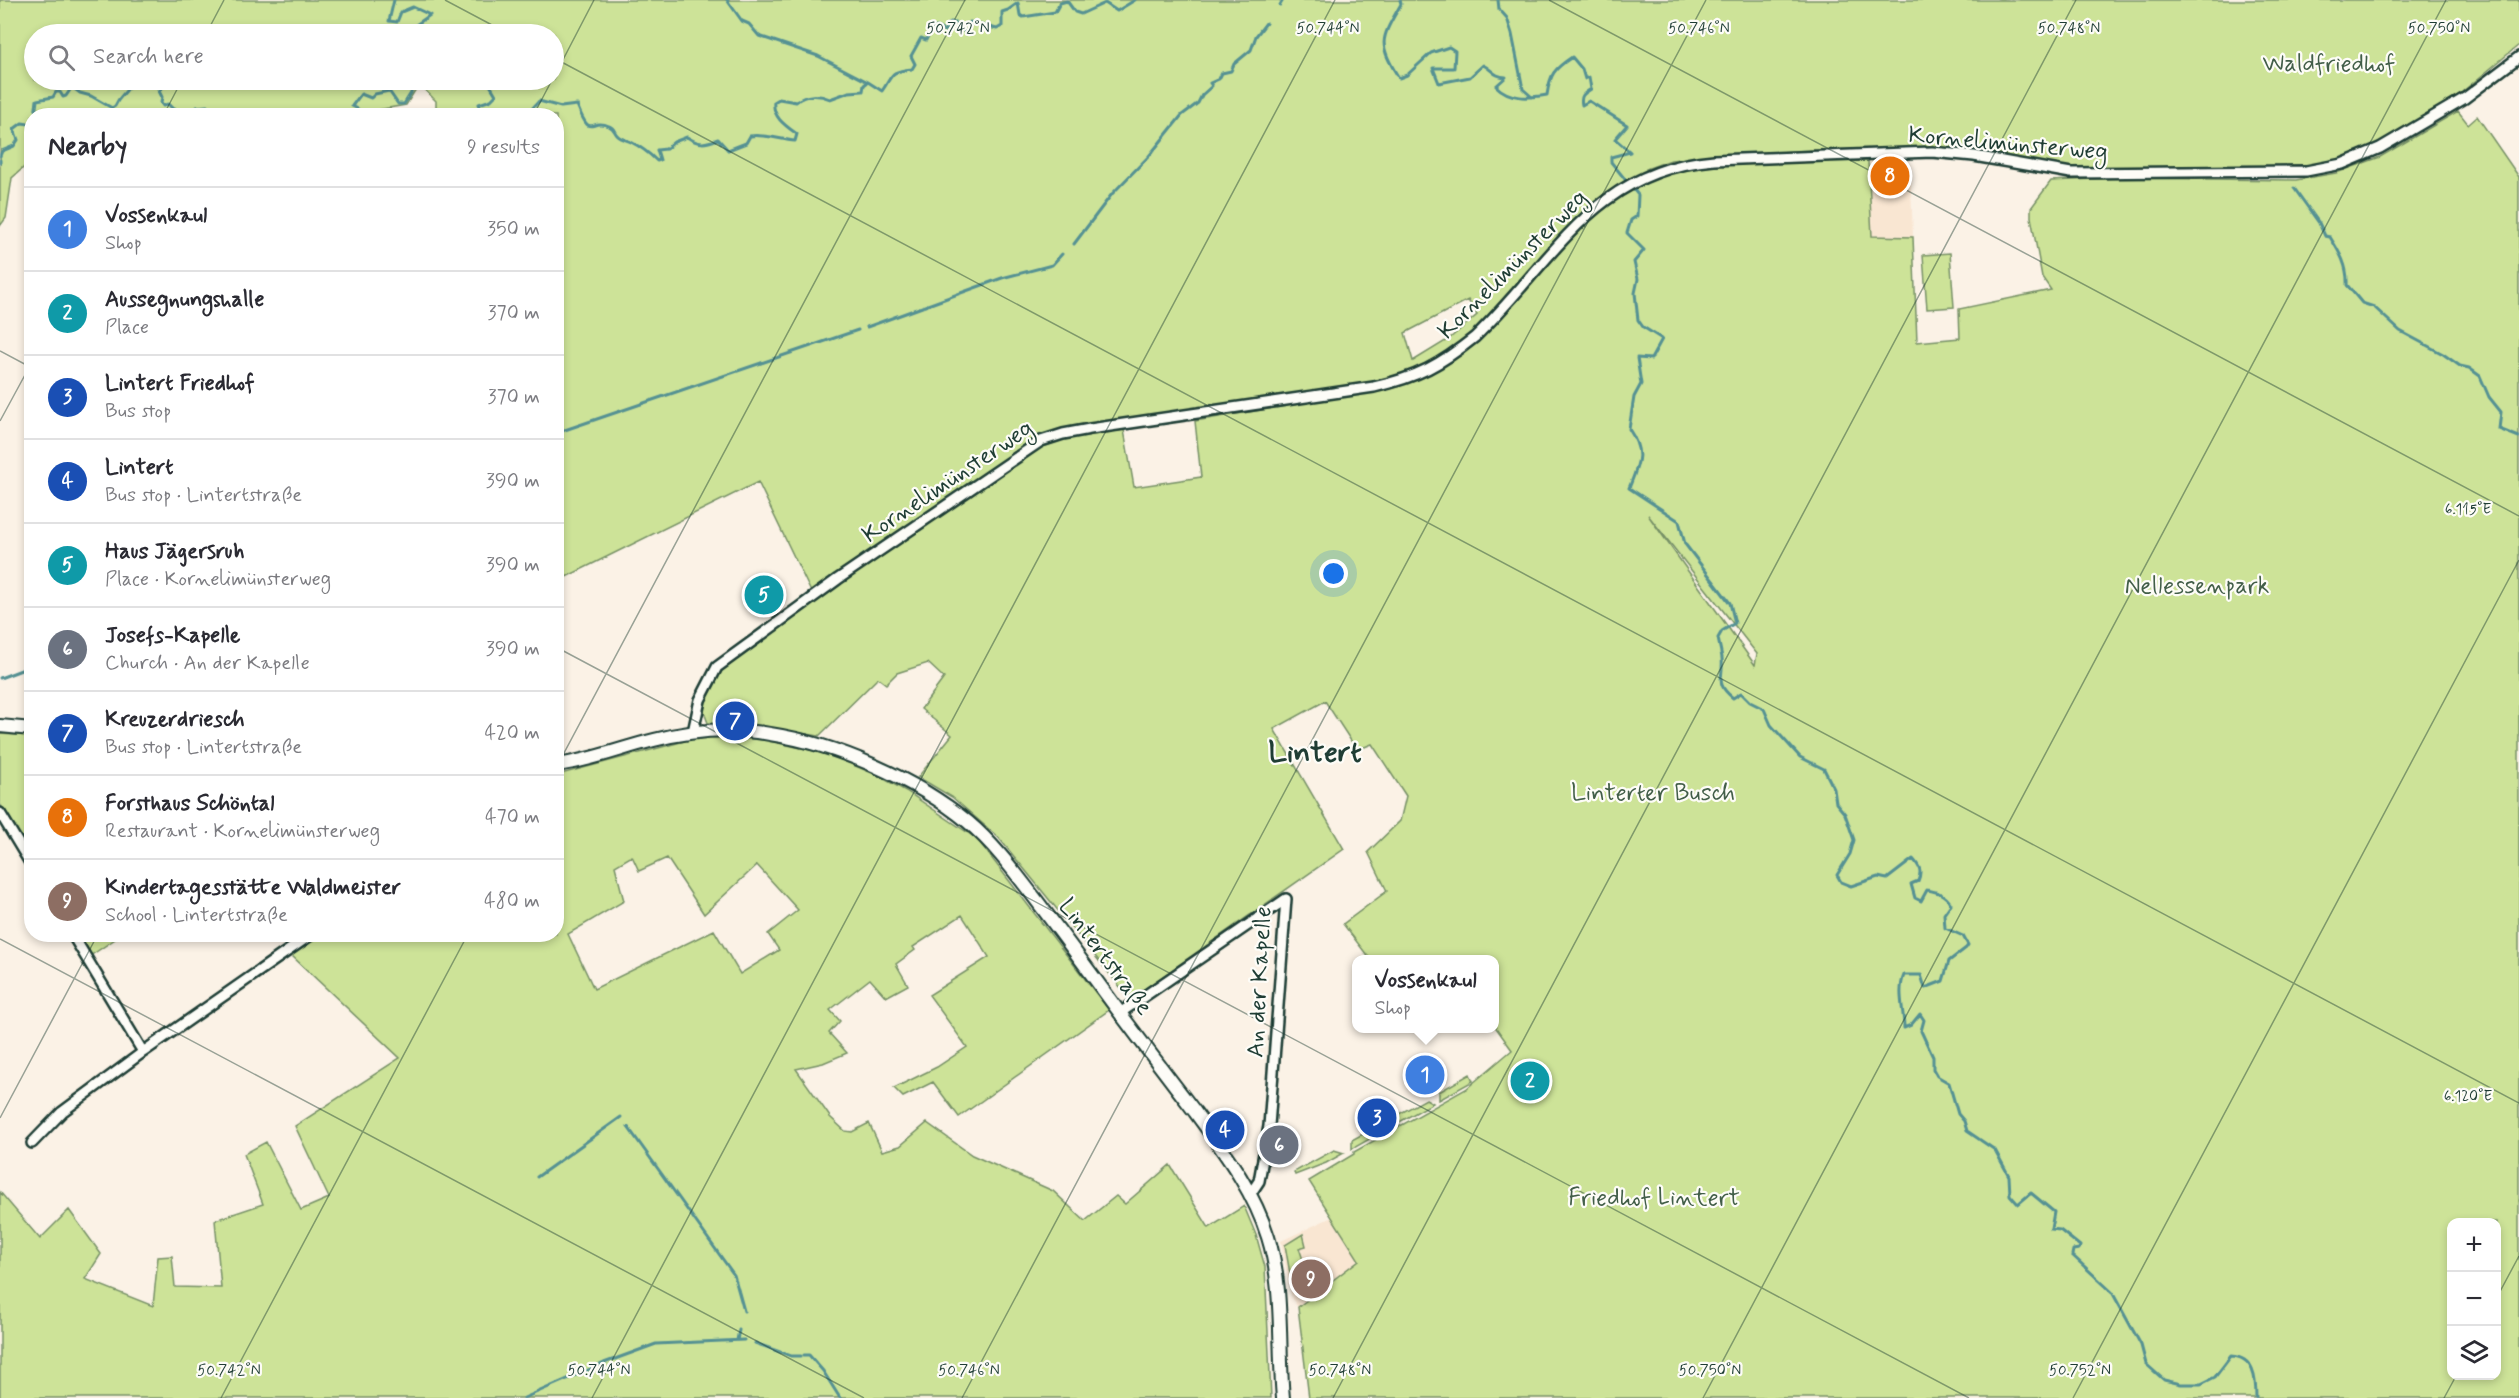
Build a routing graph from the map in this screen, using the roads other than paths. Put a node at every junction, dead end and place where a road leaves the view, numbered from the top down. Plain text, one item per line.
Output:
1 (2519, 57) edge
2 (0, 726) edge
3 (24, 728) edge
4 (693, 732) junction
5 (564, 764) edge
6 (0, 813) edge
7 (24, 853) edge
8 (77, 942) edge
9 (301, 942) edge
10 (1120, 1012) junction
11 (143, 1052) junction
12 (32, 1143) dead end
13 (1251, 1193) junction
14 (1283, 1398) edge

1 - 4 street, Kornelimünsterweg
2 - 3 main road
4 - 5 main road, Lintertstraße
4 - 10 main road, Lintertstraße
6 - 7 street
8 - 11 street
9 - 11 street
10 - 13 main road, Lintertstraße
10 - 13 street, An der Kapelle
11 - 12 street
13 - 14 main road, Lintertstraße

